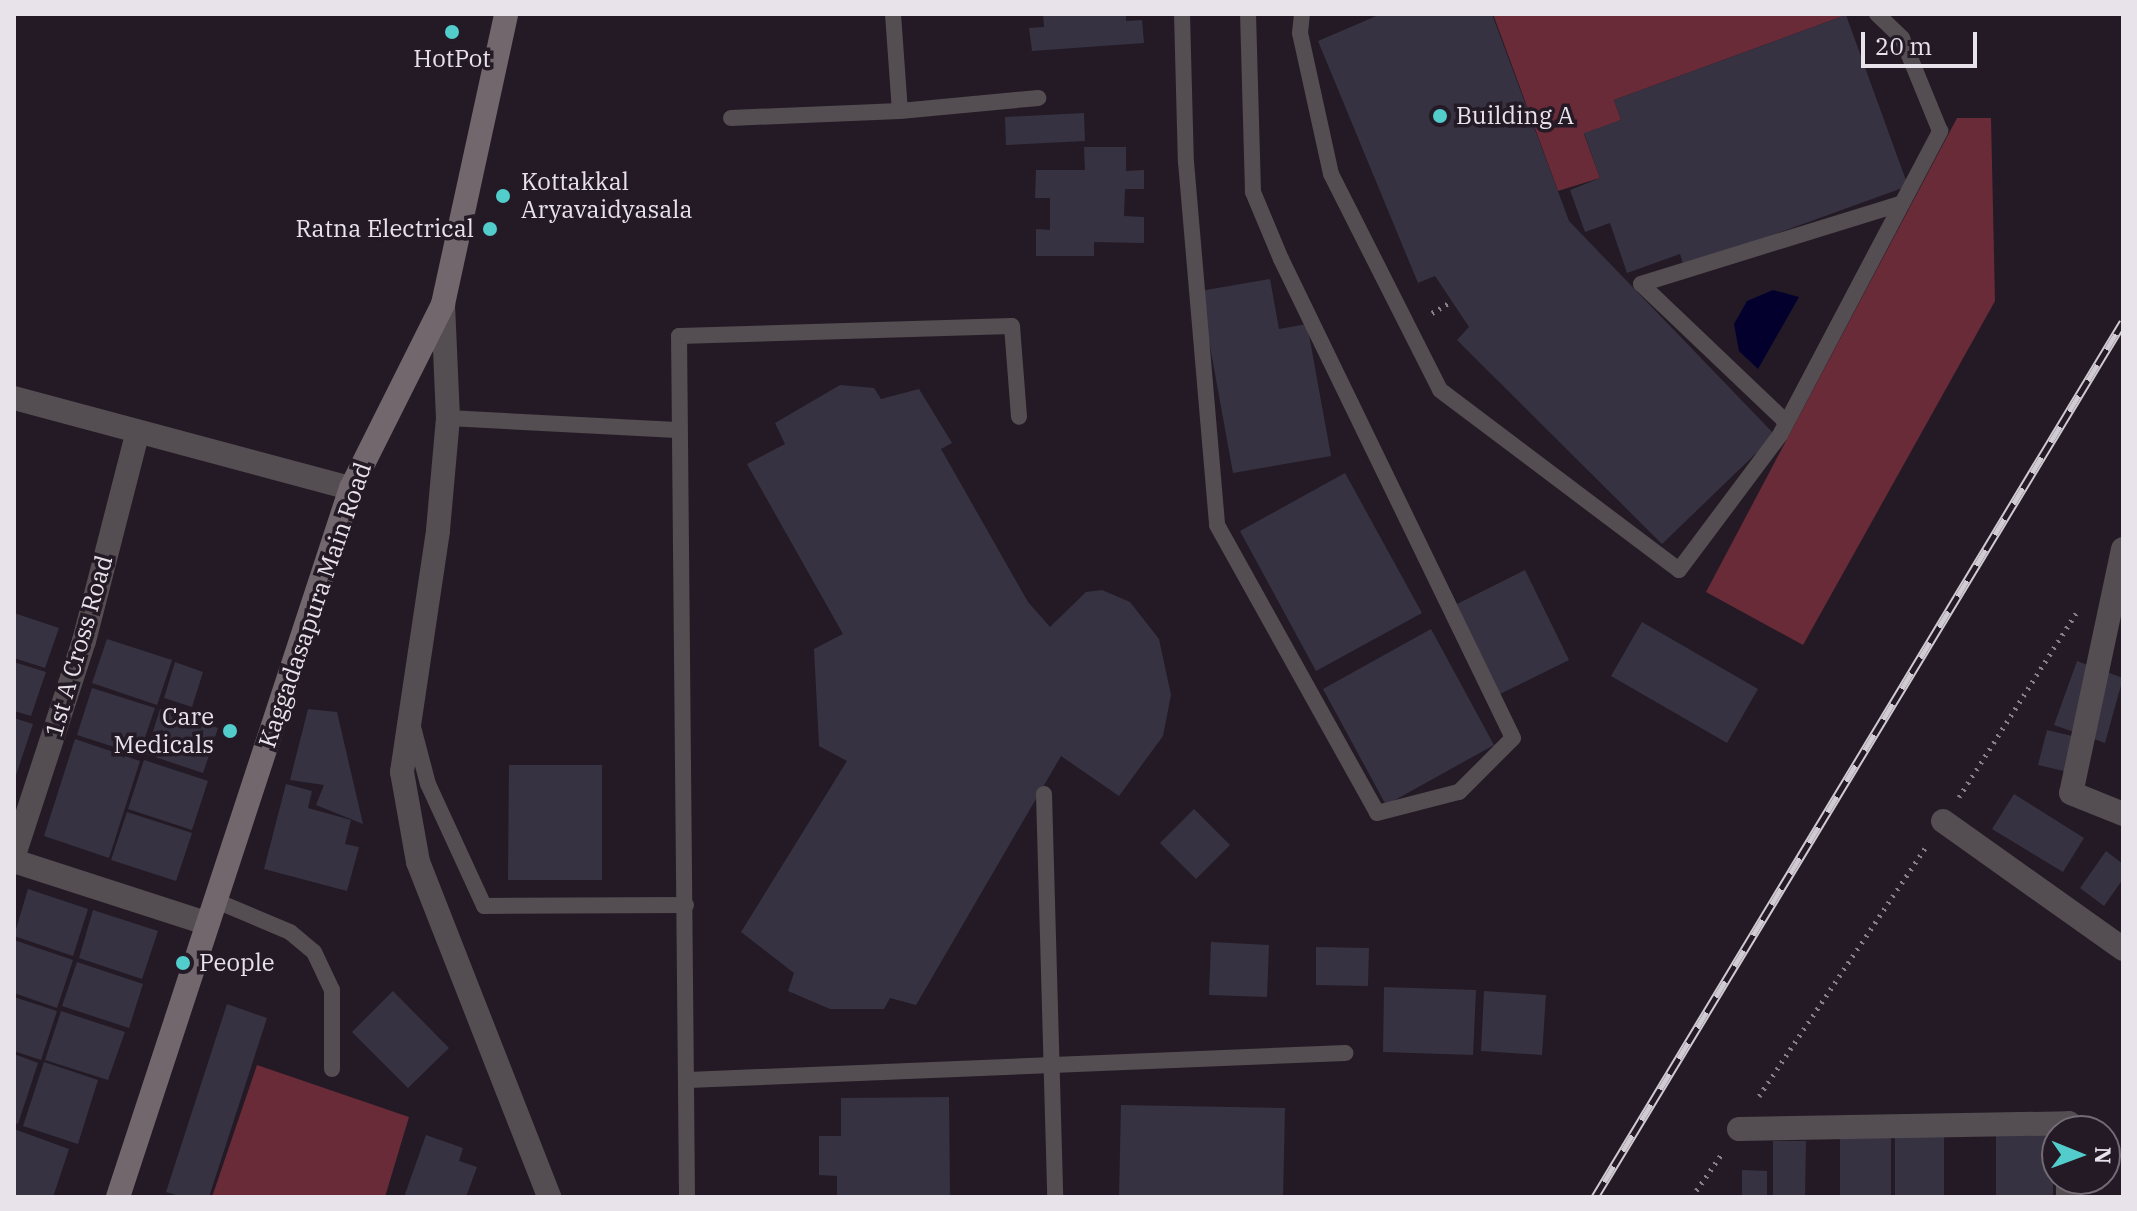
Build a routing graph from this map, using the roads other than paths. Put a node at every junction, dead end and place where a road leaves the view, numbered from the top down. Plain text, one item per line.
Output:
1 (506, 14) edge
2 (893, 14) edge
3 (1182, 14) edge
4 (1248, 14) edge
5 (1302, 14) edge
6 (1877, 14) edge
7 (1038, 98) dead end
8 (900, 111) junction
9 (731, 118) dead end
10 (1902, 203) junction
11 (443, 304) junction
12 (14, 398) edge
13 (1019, 417) dead end
14 (448, 418) junction
15 (1786, 422) junction
16 (677, 430) junction
17 (137, 435) junction
18 (351, 488) junction
19 (2123, 549) edge
20 (410, 717) junction
21 (1044, 794) dead end
22 (2123, 814) edge
23 (1943, 821) road end
24 (14, 858) edge
25 (686, 905) junction
26 (210, 912) junction
27 (2123, 949) edge
28 (1345, 1053) dead end
29 (1054, 1063) junction
30 (332, 1069) dead end
31 (688, 1080) junction
32 (2041, 1124) edge
33 (1739, 1129) road end
34 (118, 1197) edge
35 (549, 1197) edge
36 (687, 1197) edge
37 (1055, 1197) edge

1 - 11 main road, Kaggadasapura Main Road
2 - 8 lane
3 - 4 lane
5 - 15 lane
6 - 10 lane
7 - 8 lane
8 - 9 lane
10 - 15 lane
10 - 15 lane
11 - 14 street
11 - 18 main road, Kaggadasapura Main Road
12 - 17 street
13 - 16 lane
14 - 16 lane
14 - 20 street
16 - 25 lane
17 - 18 street
17 - 24 street, 1st A Cross Road
18 - 26 main road, Kaggadasapura Main Road
19 - 22 street
20 - 25 lane
20 - 35 street
21 - 29 lane
23 - 27 street
24 - 26 street
25 - 31 lane
26 - 30 lane
26 - 34 main road, Kaggadasapura Main Road
28 - 29 lane
29 - 31 lane
29 - 37 lane
31 - 36 lane
32 - 33 street

